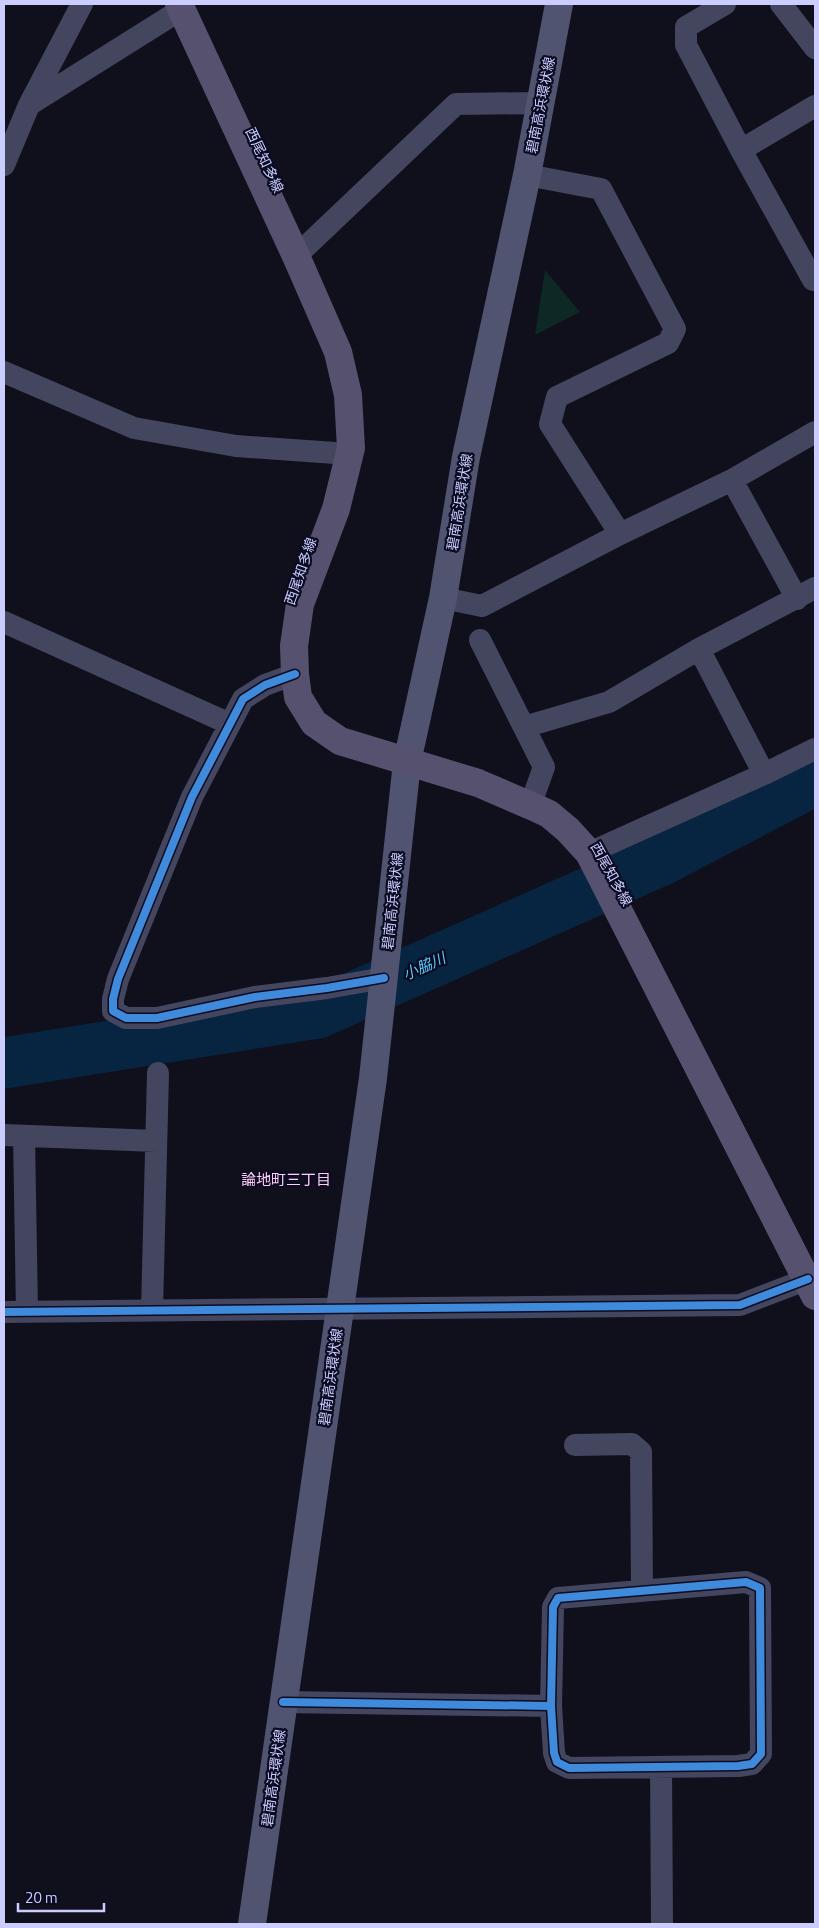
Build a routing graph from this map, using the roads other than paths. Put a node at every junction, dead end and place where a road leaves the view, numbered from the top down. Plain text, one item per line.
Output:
1 (82, 4) edge
2 (559, 4) edge
3 (725, 4) edge
4 (781, 4) edge
5 (180, 6) edge
6 (815, 48) edge
7 (540, 103) junction
8 (29, 105) junction
9 (815, 106) edge
10 (741, 150) junction
11 (4, 164) edge
12 (527, 175) junction
13 (296, 256) junction
14 (814, 281) edge
15 (4, 372) edge
16 (815, 432) edge
17 (349, 454) junction
18 (732, 480) junction
19 (620, 534) junction
20 (806, 594) edge
21 (443, 598) junction
22 (4, 622) edge
23 (480, 640) dead end
24 (699, 649) junction
25 (295, 674) junction
26 (230, 724) junction
27 (524, 726) junction
28 (815, 749) edge
29 (407, 762) junction
30 (764, 774) junction
31 (530, 806) junction
32 (589, 853) junction
33 (384, 978) junction
34 (158, 1073) dead end
35 (14, 1136) edge
36 (156, 1141) junction
37 (810, 1284) edge
38 (152, 1310) junction
39 (339, 1310) junction
40 (4, 1312) edge
41 (27, 1312) junction
42 (574, 1444) dead end
43 (642, 1591) junction
44 (283, 1702) junction
45 (551, 1706) junction
46 (661, 1767) junction
47 (252, 1924) edge
48 (662, 1924) edge

1 - 8 street
2 - 7 main road, 碧南高浜環状線
3 - 10 street
4 - 6 street
5 - 8 street
5 - 13 main road, 西尾知多線
7 - 12 main road, 碧南高浜環状線
7 - 13 street
8 - 11 street
9 - 10 street
10 - 14 street
12 - 19 street
12 - 21 main road, 碧南高浜環状線
13 - 17 main road, 西尾知多線
15 - 17 street
16 - 18 street
17 - 25 main road, 西尾知多線
18 - 19 street
18 - 20 street
19 - 21 street
20 - 24 street
21 - 29 main road, 碧南高浜環状線
22 - 26 street
23 - 27 street
24 - 27 street
24 - 30 street
25 - 26 street
25 - 29 main road, 西尾知多線
26 - 33 street
27 - 31 street
28 - 30 street
29 - 31 main road, 西尾知多線
29 - 33 main road, 碧南高浜環状線
30 - 32 street
31 - 32 main road, 西尾知多線
32 - 37 main road, 西尾知多線
33 - 39 main road, 碧南高浜環状線
34 - 36 street
35 - 36 street
35 - 41 street
36 - 38 street
37 - 39 street
38 - 39 street
38 - 41 street
39 - 44 main road, 碧南高浜環状線
40 - 41 street
42 - 43 street
43 - 45 street
43 - 46 street
44 - 45 street
44 - 47 main road, 碧南高浜環状線
45 - 46 street
46 - 48 street

